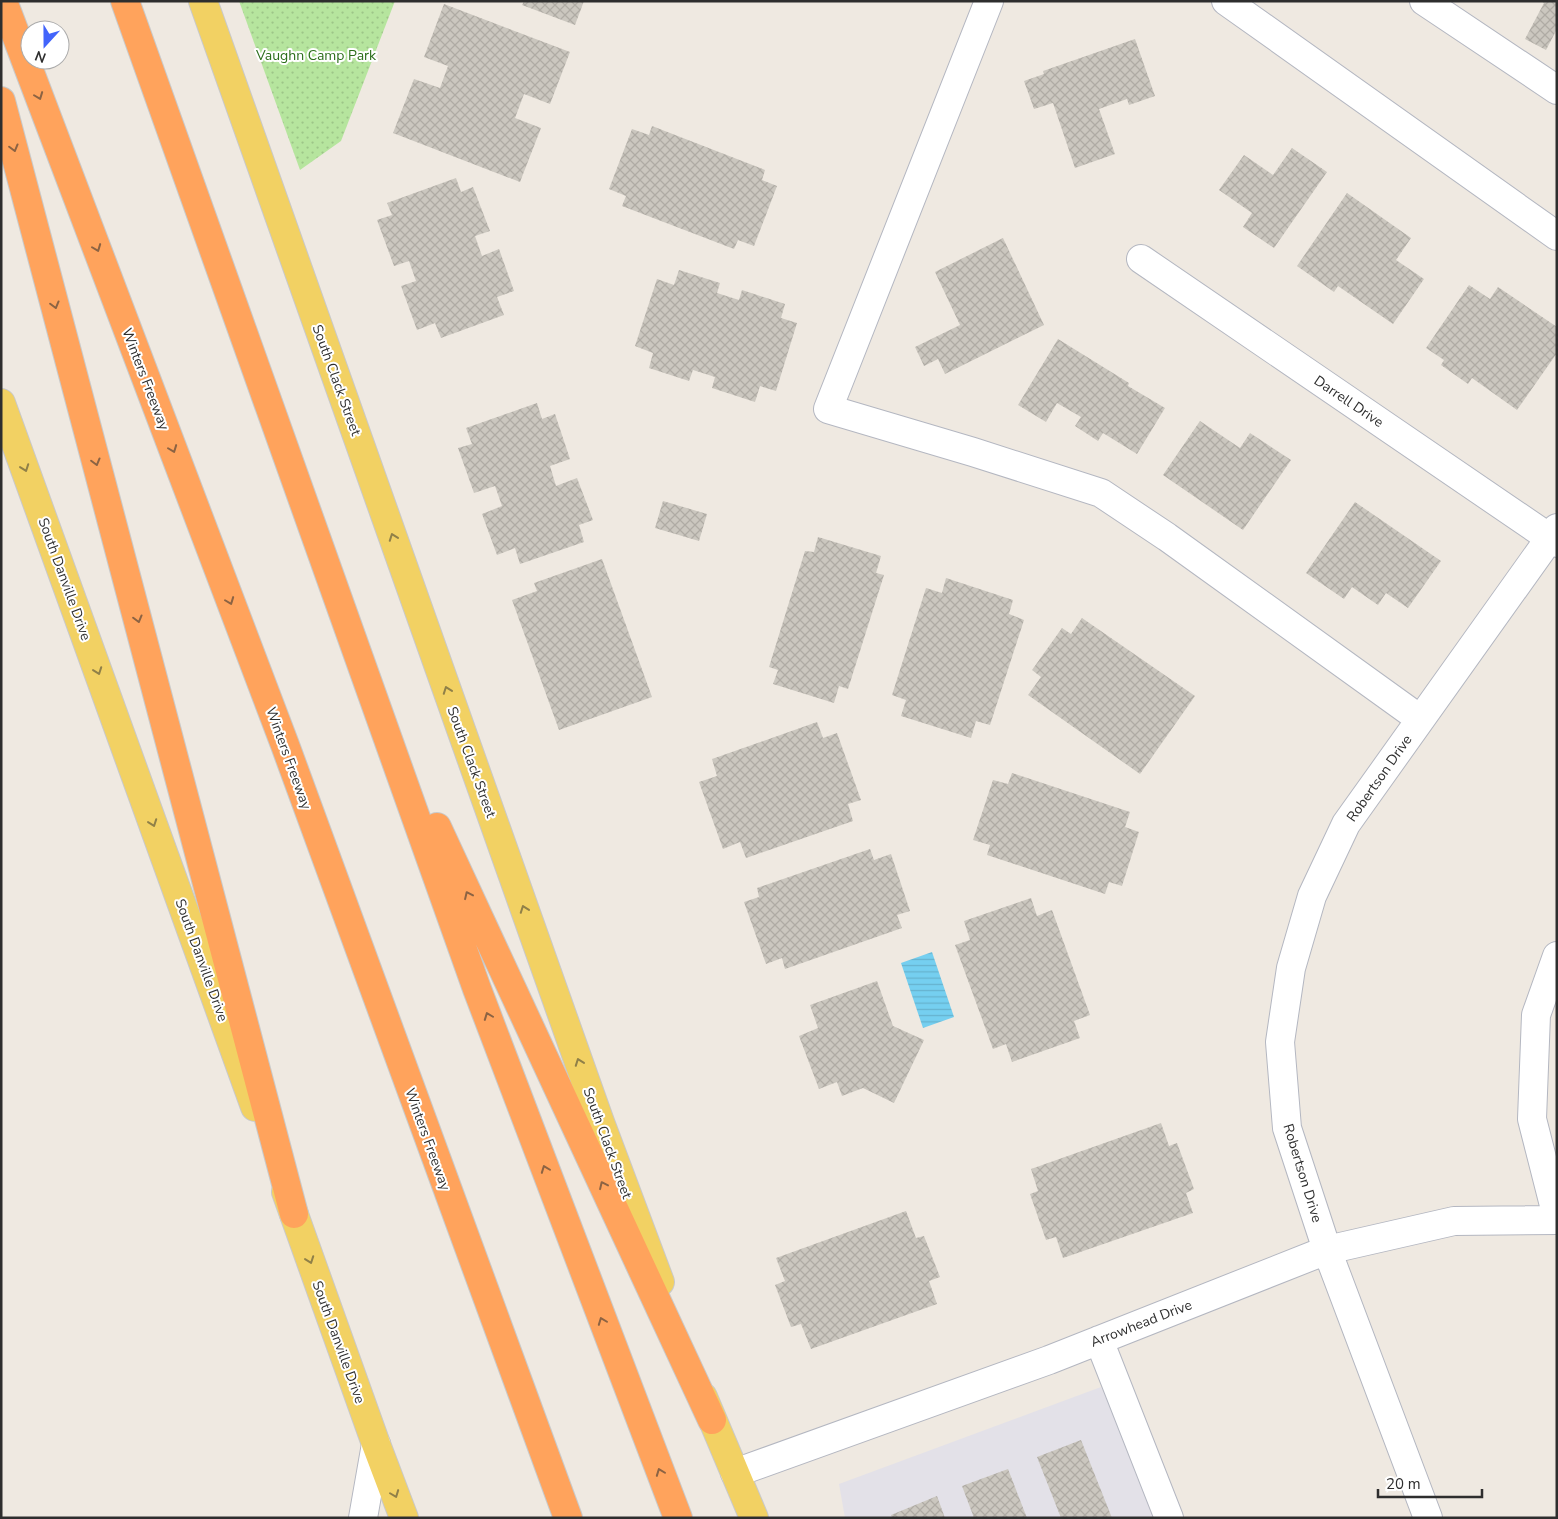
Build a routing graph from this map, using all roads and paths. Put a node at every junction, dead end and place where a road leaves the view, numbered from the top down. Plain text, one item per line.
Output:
1 (3, 1) edge
2 (125, 1) edge
3 (203, 1) edge
4 (989, 1) edge
5 (1226, 1) edge
6 (1424, 1) edge
7 (1557, 90) edge
8 (1, 101) edge
9 (1557, 236) edge
10 (1141, 259) dead end
11 (4, 416) edge
12 (1554, 536) edge
13 (364, 671) junction
14 (1420, 719) junction
15 (1557, 956) edge
16 (294, 1214) junction
17 (1557, 1218) edge
18 (1326, 1250) junction
19 (1099, 1340) junction
20 (712, 1420) junction
21 (376, 1444) junction
22 (735, 1473) junction
23 (363, 1518) edge
24 (404, 1518) edge
25 (568, 1518) edge
26 (678, 1518) edge
27 (754, 1518) edge
28 (1169, 1518) edge
29 (1428, 1518) edge

1 -> 25 highway, Winters Freeway
2 - 13 highway
20 -> 3 main road, South Clack Street
4 - 14 street
5 - 9 street
6 - 7 street
8 -> 16 highway
10 - 12 street, Darrell Drive
11 -> 16 main road, South Danville Drive
12 - 14 street, Robertson Drive
20 -> 13 highway
26 -> 13 highway
14 - 18 street, Robertson Drive
15 - 17 street
16 -> 21 main road, South Danville Drive
17 - 18 street, Arrowhead Drive
18 - 19 street, Arrowhead Drive
18 - 29 street, Robertson Drive
19 - 22 street, Arrowhead Drive
19 - 28 street
20 - 22 main road, South Clack Street
21 - 23 street
21 -> 24 main road, South Danville Drive
22 - 27 main road, South Clack Street

